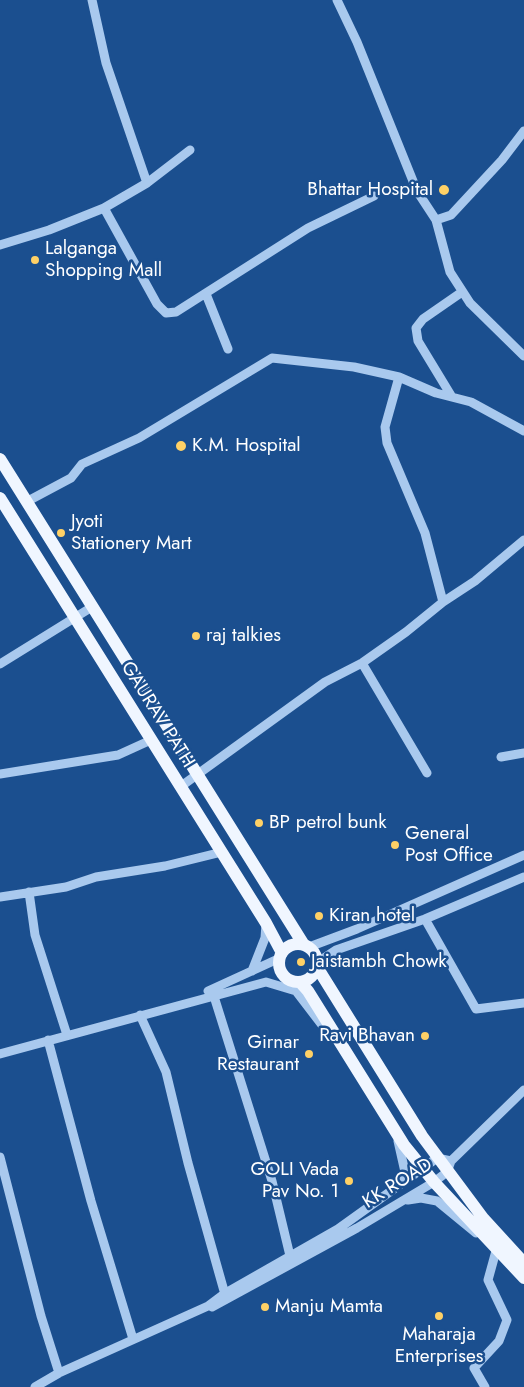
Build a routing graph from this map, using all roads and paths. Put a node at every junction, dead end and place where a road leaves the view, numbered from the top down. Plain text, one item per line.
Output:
1 (92, 0) edge
2 (337, 0) edge
3 (524, 131) edge
4 (190, 150) dead end
5 (147, 183) junction
6 (374, 196) dead end
7 (104, 208) junction
8 (436, 220) junction
9 (0, 245) edge
10 (462, 292) junction
11 (206, 294) junction
12 (228, 349) dead end
13 (524, 356) edge
14 (399, 378) junction
15 (452, 397) junction
16 (524, 431) edge
17 (0, 459) edge
18 (0, 498) edge
19 (26, 502) junction
20 (524, 540) edge
21 (443, 602) junction
22 (92, 607) junction
23 (74, 618) junction
24 (362, 663) junction
25 (0, 664) edge
26 (151, 740) junction
27 (524, 753) edge
28 (500, 757) dead end
29 (427, 773) dead end
30 (0, 774) edge
31 (197, 774) junction
32 (180, 787) junction
33 (222, 852) junction
34 (524, 855) edge
35 (524, 877) edge
36 (29, 892) junction
37 (0, 897) edge
38 (424, 919) junction
39 (266, 922) junction
40 (306, 946) junction
41 (281, 956) junction
42 (317, 965) junction
43 (252, 971) junction
44 (300, 982) junction
45 (213, 993) junction
46 (524, 1003) edge
47 (140, 1015) junction
48 (67, 1035) junction
49 (48, 1040) junction
50 (346, 1051) junction
51 (0, 1054) edge
52 (524, 1090) edge
53 (393, 1128) junction
54 (0, 1157) edge
55 (437, 1158) junction
56 (449, 1166) junction
57 (423, 1168) junction
58 (402, 1182) junction
59 (434, 1182) junction
60 (403, 1201) junction
61 (483, 1236) junction
62 (500, 1246) junction
63 (291, 1260) junction
64 (524, 1262) edge
65 (524, 1278) edge
66 (226, 1298) junction
67 (133, 1339) junction
68 (59, 1373) junction
69 (35, 1387) edge
70 (484, 1387) edge

1 - 5 street
2 - 8 street
3 - 8 street
4 - 5 street
5 - 7 street
6 - 11 street
7 - 9 street
7 - 11 street
8 - 10 street
10 - 13 street
10 - 15 street
11 - 12 street
14 - 15 street
14 - 19 street
14 - 21 street
15 - 16 street
17 - 19 main road
18 - 23 main road, GAURAV PATH
19 - 22 main road
20 - 21 street
21 - 24 street
22 - 23 street
22 - 31 main road
23 - 25 street
23 - 26 main road, GAURAV PATH
24 - 29 street
24 - 31 street
26 - 30 street
26 - 32 main road, GAURAV PATH
27 - 28 street
31 - 32 street
31 - 40 main road
32 - 33 main road, GAURAV PATH
33 - 36 street
33 - 39 main road, GAURAV PATH
34 - 40 street
35 - 38 street
36 - 37 street
36 - 48 street
38 - 42 street
38 - 46 street
39 - 41 main road, GAURAV PATH
39 - 43 street
40 - 41 main road
40 - 42 main road
41 - 43 street
41 - 44 main road
42 - 44 main road
42 - 55 main road
43 - 45 street
44 - 50 main road
45 - 47 street
45 - 50 street
45 - 63 street
47 - 48 street
47 - 66 street
48 - 49 street
49 - 51 street
49 - 67 street
50 - 53 main road
52 - 56 street, KK ROAD
53 - 57 main road
53 - 58 street
54 - 68 street
55 - 56 main road
55 - 57 street, KK ROAD
56 - 59 street, KK ROAD
56 - 62 main road
57 - 58 street, KK ROAD
57 - 59 main road
58 - 63 street, KK ROAD
59 - 60 street, KK ROAD
59 - 61 main road
60 - 61 street
60 - 63 street, KK ROAD
61 - 62 main road
62 - 64 main road
62 - 65 main road
62 - 70 street
63 - 66 street, KK ROAD
66 - 67 street, KK ROAD
67 - 68 street, KK ROAD
68 - 69 street, KK ROAD

